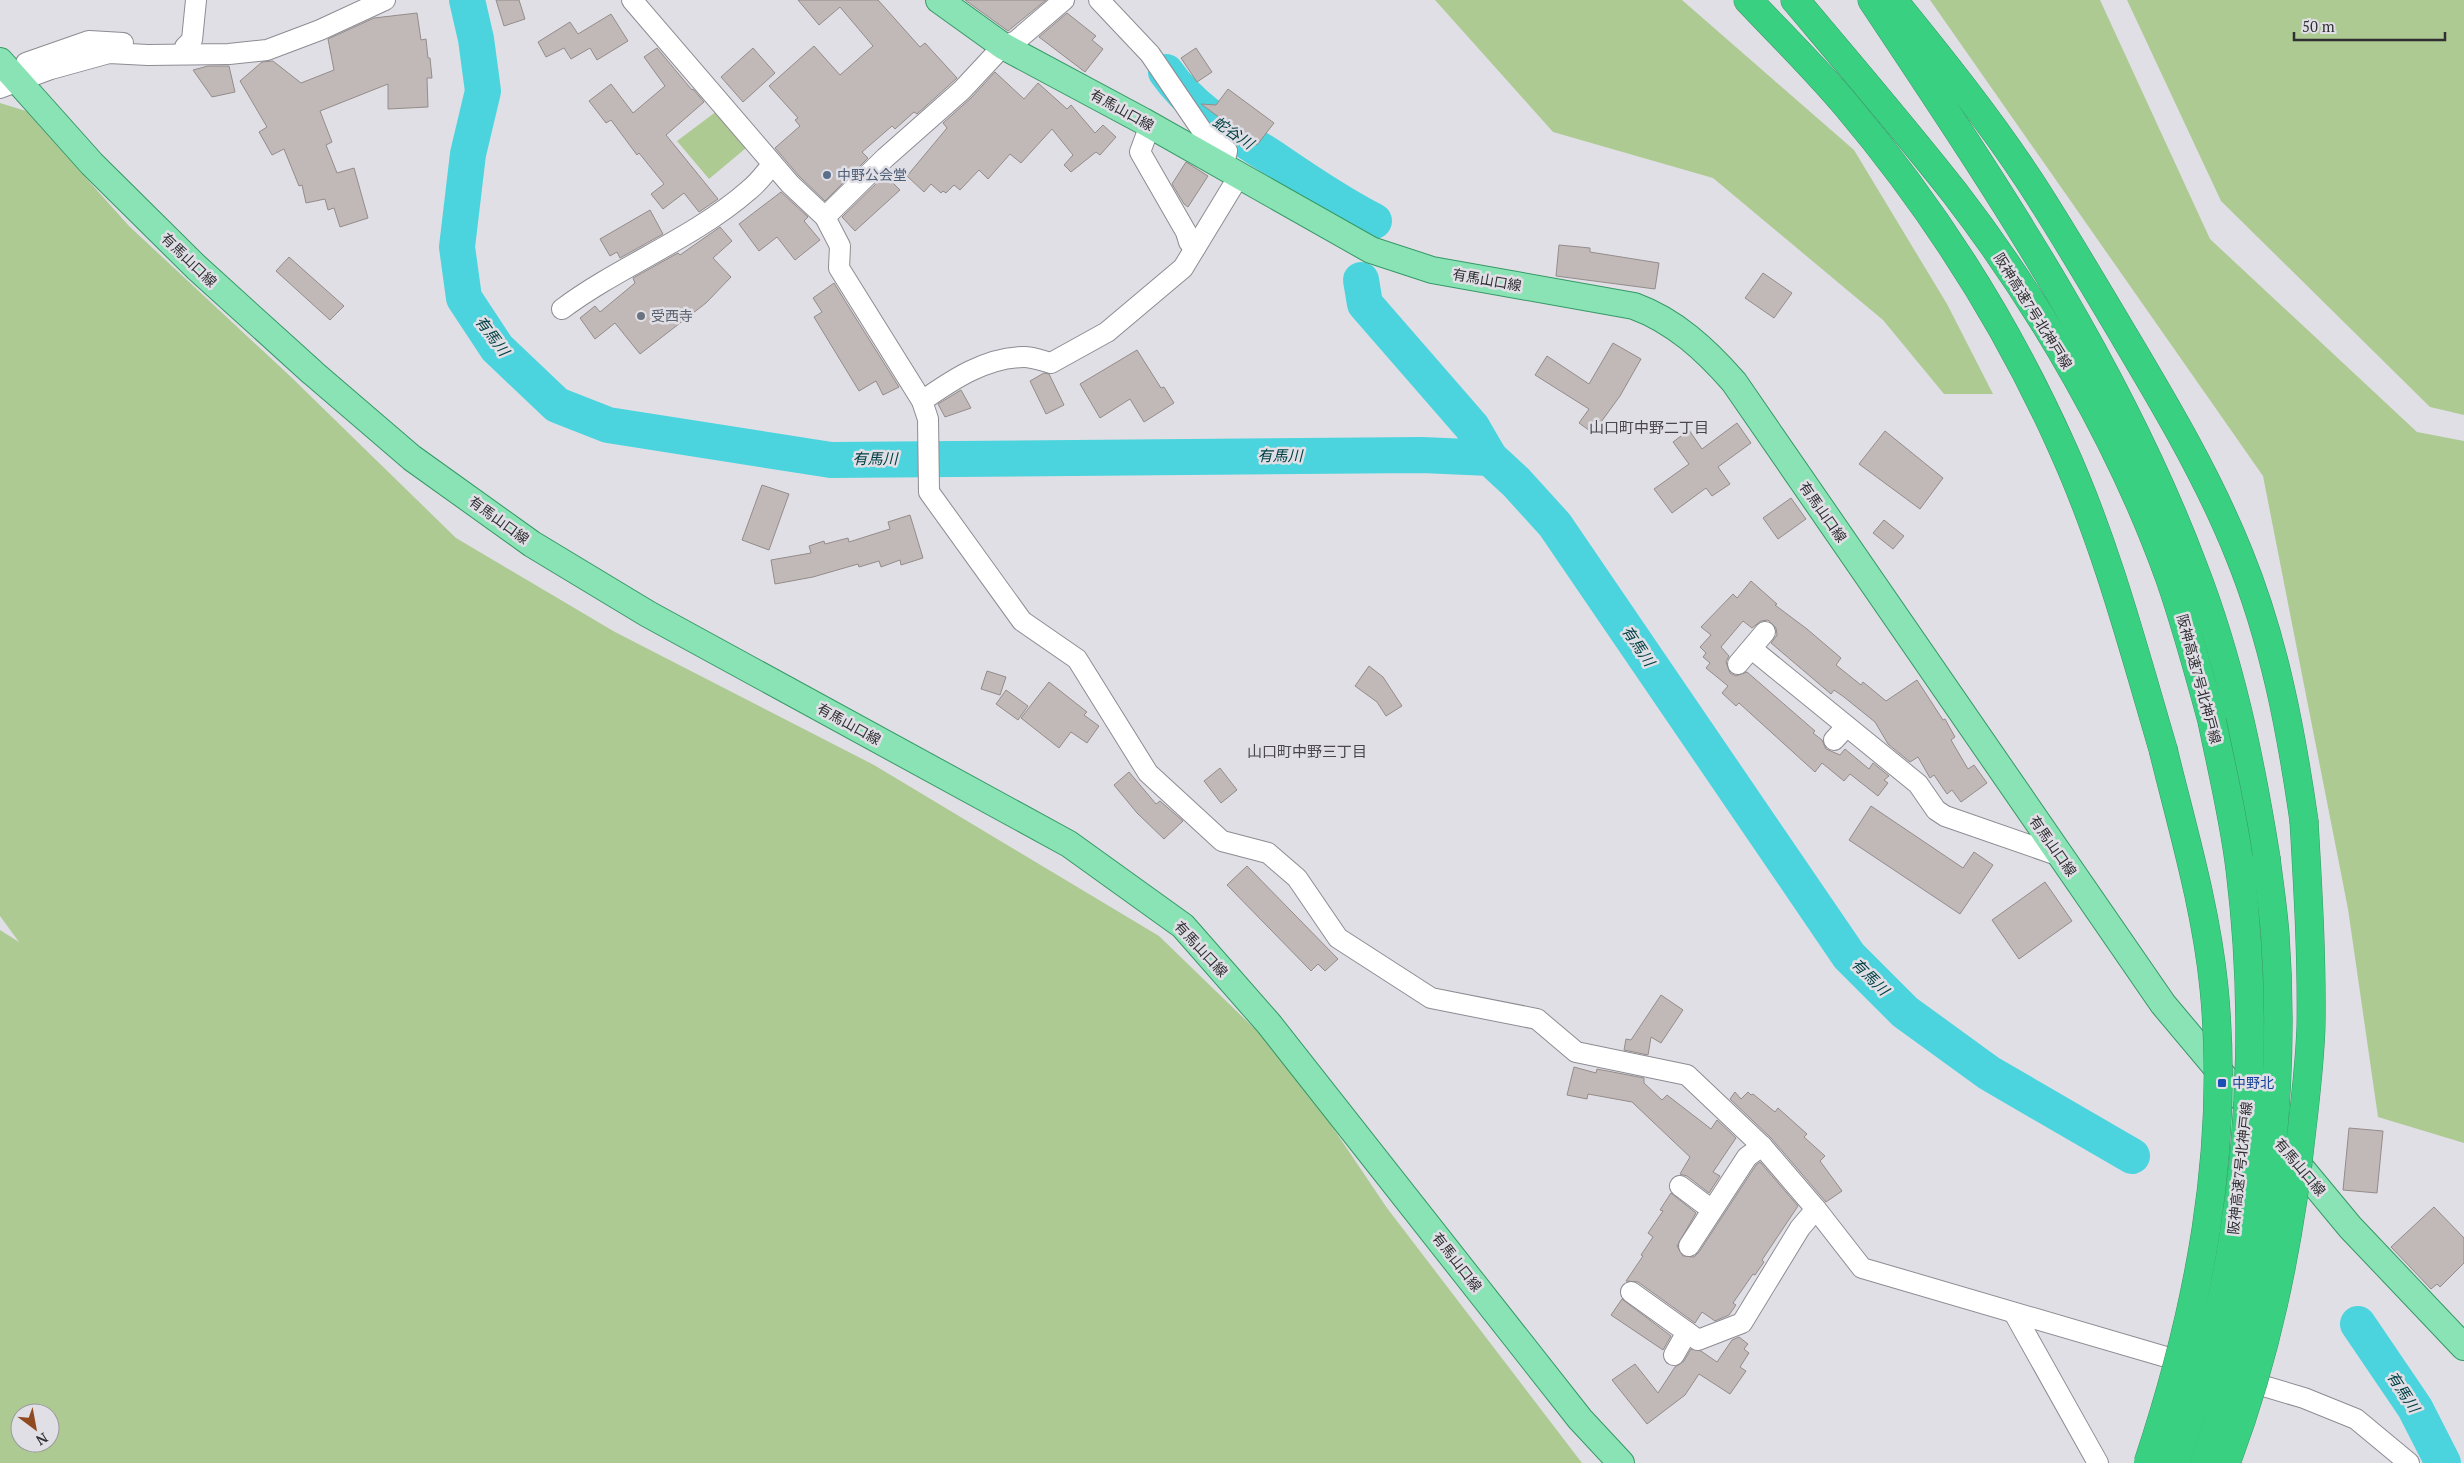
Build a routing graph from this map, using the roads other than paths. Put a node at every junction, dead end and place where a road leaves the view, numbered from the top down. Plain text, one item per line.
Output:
1 (196, 0) edge
2 (385, 0) edge
3 (632, 0) edge
4 (939, 0) edge
5 (1064, 0) edge
6 (1099, 0) edge
7 (1748, 0) edge
8 (1795, 0) edge
9 (1872, 0) edge
10 (1893, 0) edge
11 (1003, 46) junction
12 (185, 51) junction
13 (0, 61) edge
14 (15, 78) edge
15 (1150, 125) junction
16 (772, 164) junction
17 (1231, 171) junction
18 (825, 217) junction
19 (1195, 248) junction
20 (562, 309) dead end
21 (925, 410) junction
22 (1765, 632) dead end
23 (1752, 649) junction
24 (1738, 664) dead end
25 (2060, 856) junction
26 (1762, 1146) junction
27 (1680, 1186) dead end
28 (1816, 1209) junction
29 (1712, 1210) junction
30 (1689, 1246) dead end
31 (1631, 1292) dead end
32 (2014, 1313) junction
33 (1688, 1332) junction
34 (2464, 1347) edge
35 (1674, 1355) dead end
36 (1621, 1463) edge
37 (2098, 1463) edge
38 (2148, 1463) edge
39 (2176, 1463) edge
40 (2205, 1463) edge
41 (2226, 1463) edge
42 (2409, 1463) edge

1 - 12 street
2 - 12 street
3 - 16 street
4 - 11 main road, 有馬山口線
5 - 11 street
6 - 17 street
7 - 38 highway, bridge
8 - 39 highway, 阪神高速7号北神戸線, bridge
9 - 40 highway, 阪神高速7号北神戸線, bridge
10 - 41 highway, bridge
11 - 15 main road, 有馬山口線
11 - 18 street
12 - 14 street
13 - 14 main road, 有馬山口線
14 - 36 main road, 有馬山口線
15 - 17 main road, 有馬山口線
15 - 19 street
16 - 18 street
16 - 20 street
17 - 19 street
17 - 25 main road, 有馬山口線
18 - 21 street
19 - 21 street
21 - 26 street
22 - 23 street
23 - 24 street
23 - 25 street
25 - 34 main road, 有馬山口線
26 - 28 street
26 - 29 street
27 - 29 street
28 - 32 street
28 - 33 street
29 - 30 street
31 - 33 street
32 - 37 street
32 - 42 street
33 - 35 street

